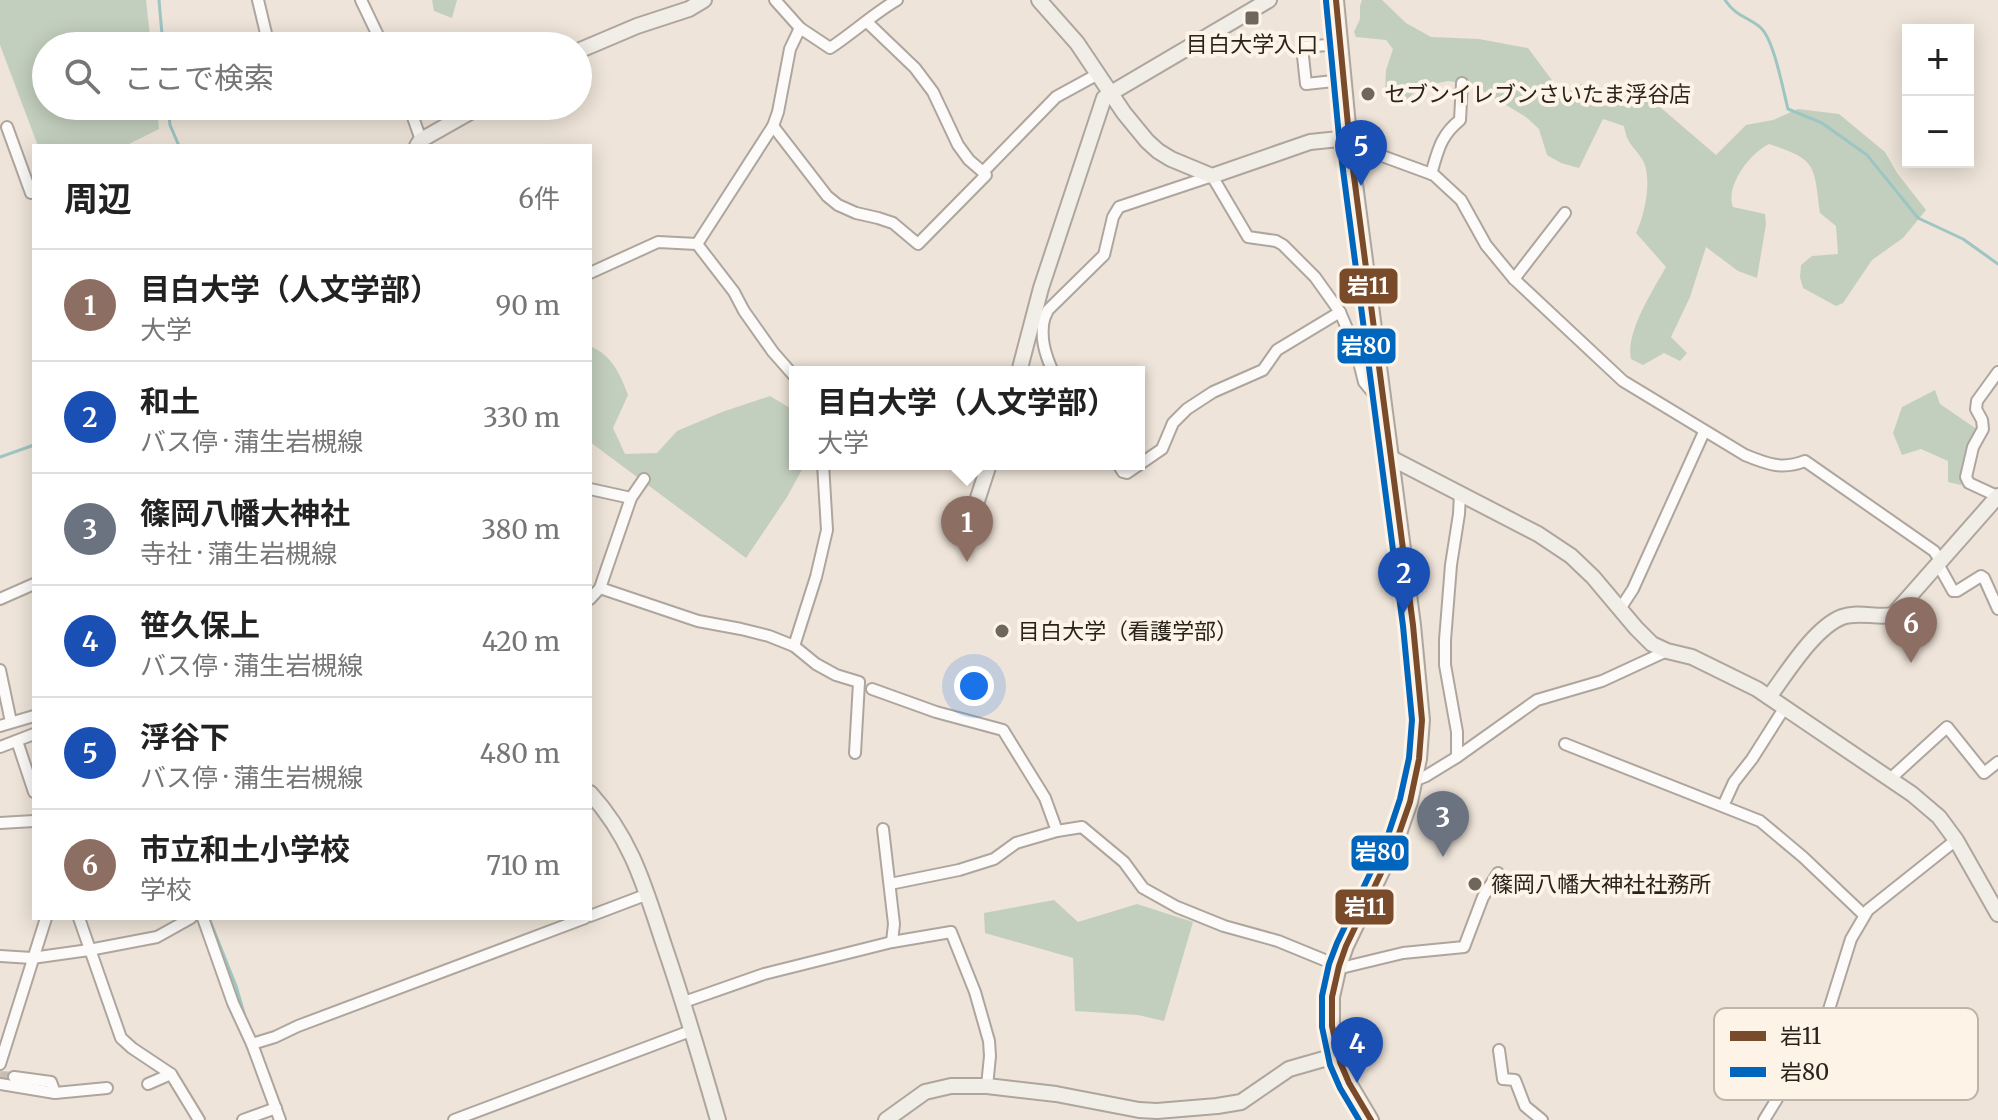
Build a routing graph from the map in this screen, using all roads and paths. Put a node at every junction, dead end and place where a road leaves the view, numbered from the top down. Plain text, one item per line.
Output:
1 (258, 0) edge
2 (361, 0) edge
3 (704, 0) edge
4 (775, 0) edge
5 (897, 0) edge
6 (1039, 0) edge
7 (1269, 0) edge
8 (1336, 0) edge
9 (867, 22) junction
10 (800, 28) junction
11 (266, 32) edge
12 (376, 32) edge
13 (1340, 44) junction
14 (592, 45) edge
15 (1098, 74) junction
16 (1343, 80) junction
17 (1462, 83) dead end
18 (1111, 93) junction
19 (413, 120) edge
20 (458, 120) edge
21 (773, 126) junction
22 (7, 127) dead end
23 (1350, 142) junction
24 (419, 143) edge
25 (983, 172) junction
26 (1431, 174) junction
27 (1212, 176) junction
28 (31, 193) dead end
29 (1565, 213) dead end
30 (697, 244) junction
31 (592, 272) edge
32 (1514, 279) junction
33 (1340, 312) junction
34 (1039, 317) junction
35 (1021, 366) edge
36 (1050, 366) edge
37 (789, 370) edge
38 (1998, 372) edge
39 (1384, 406) junction
40 (1704, 432) junction
41 (1391, 458) junction
42 (1145, 460) edge
43 (823, 470) edge
44 (987, 470) edge
45 (644, 479) dead end
46 (592, 489) edge
47 (1460, 493) junction
48 (1998, 496) edge
49 (631, 498) junction
50 (976, 504) dead end
51 (1939, 562) junction
52 (32, 585) edge
53 (600, 588) junction
54 (592, 597) edge
55 (0, 599) edge
56 (1620, 609) junction
57 (1998, 609) edge
58 (794, 646) junction
59 (1667, 651) junction
60 (0, 670) edge
61 (872, 689) dead end
62 (1769, 697) junction
63 (1785, 707) junction
64 (32, 717) edge
65 (6, 724) edge
66 (32, 735) edge
67 (17, 741) junction
68 (1565, 744) dead end
69 (0, 747) edge
70 (855, 753) dead end
71 (1457, 757) junction
72 (1998, 762) edge
73 (1890, 779) junction
74 (1416, 780) junction
75 (32, 786) edge
76 (592, 795) edge
77 (1723, 806) junction
78 (32, 821) edge
79 (0, 823) edge
80 (883, 829) dead end
81 (1057, 831) junction
82 (1956, 840) junction
83 (1498, 873) dead end
84 (890, 884) junction
85 (648, 894) junction
86 (1998, 914) edge
87 (592, 915) edge
88 (1864, 915) junction
89 (45, 920) edge
90 (80, 920) edge
91 (187, 920) edge
92 (204, 920) edge
93 (580, 920) edge
94 (892, 942) junction
95 (89, 950) junction
96 (0, 956) edge
97 (32, 958) junction
98 (1339, 966) junction
99 (684, 1002) junction
100 (1829, 1008) edge
101 (693, 1030) junction
102 (252, 1044) junction
103 (1499, 1050) dead end
104 (1338, 1055) junction
105 (0, 1064) edge
106 (171, 1074) junction
107 (14, 1077) tunnel mouth
108 (0, 1084) tunnel mouth
109 (148, 1084) dead end
110 (987, 1086) junction
111 (107, 1088) dead end
112 (55, 1093) junction
113 (1776, 1100) edge
114 (276, 1108) junction
115 (1138, 1115) edge
116 (199, 1120) edge
117 (243, 1120) edge
118 (280, 1120) edge
119 (454, 1120) edge
120 (718, 1120) edge
121 (886, 1120) edge
122 (1371, 1120) edge
123 (1542, 1120) edge
124 (1764, 1120) edge

1 - 11 street
2 - 12 street
3 - 14 street
4 - 10 street
5 - 9 street
6 - 15 street
7 - 18 street
8 - 13 street
9 - 10 street
9 - 25 street
10 - 21 street
13 - 16 street
13 - 16 street
15 - 18 street
15 - 25 street
16 - 23 street
17 - 26 street
18 - 27 street
18 - 34 street
19 - 24 street
20 - 24 street
21 - 25 street
21 - 30 street
22 - 28 street
23 - 26 street
23 - 27 street
23 - 39 street
26 - 32 street
27 - 33 street
27 - 34 street
29 - 32 street
30 - 31 street
30 - 37 street
32 - 40 street
33 - 39 street
33 - 42 street
34 - 35 street
34 - 36 street
38 - 48 street
39 - 41 street
40 - 51 street
40 - 56 street
41 - 47 street
41 - 74 street
43 - 58 street
44 - 50 street
45 - 49 street
46 - 49 street
47 - 56 street
47 - 71 street
48 - 51 street
49 - 53 street
51 - 57 street
51 - 62 street
52 - 55 street
53 - 54 street
53 - 58 street
56 - 59 street
58 - 70 street
59 - 62 street
59 - 71 street
60 - 65 street
61 - 81 street
62 - 63 street
63 - 73 street
63 - 77 street
64 - 65 street
66 - 67 street
67 - 69 street
67 - 75 street
68 - 77 street
71 - 74 street
72 - 73 street
73 - 82 street
74 - 98 street
76 - 85 street
77 - 88 street
78 - 79 street
80 - 84 street
81 - 84 street
81 - 98 street
82 - 86 street
82 - 88 street
83 - 98 street
84 - 94 street
85 - 87 street
85 - 99 street
88 - 100 street
89 - 97 street
90 - 95 street
91 - 95 street
92 - 102 street
93 - 102 street
94 - 99 street
94 - 110 street
95 - 97 street
95 - 106 street
96 - 97 street
97 - 105 street
98 - 104 street
99 - 101 street
101 - 119 street
101 - 120 street
102 - 114 street
103 - 123 street
104 - 115 street
104 - 122 street
106 - 109 street
106 - 116 street
107 - 112 street
108 - 112 street
110 - 115 street
110 - 121 street
111 - 112 street
113 - 124 street
114 - 117 street
114 - 118 street

